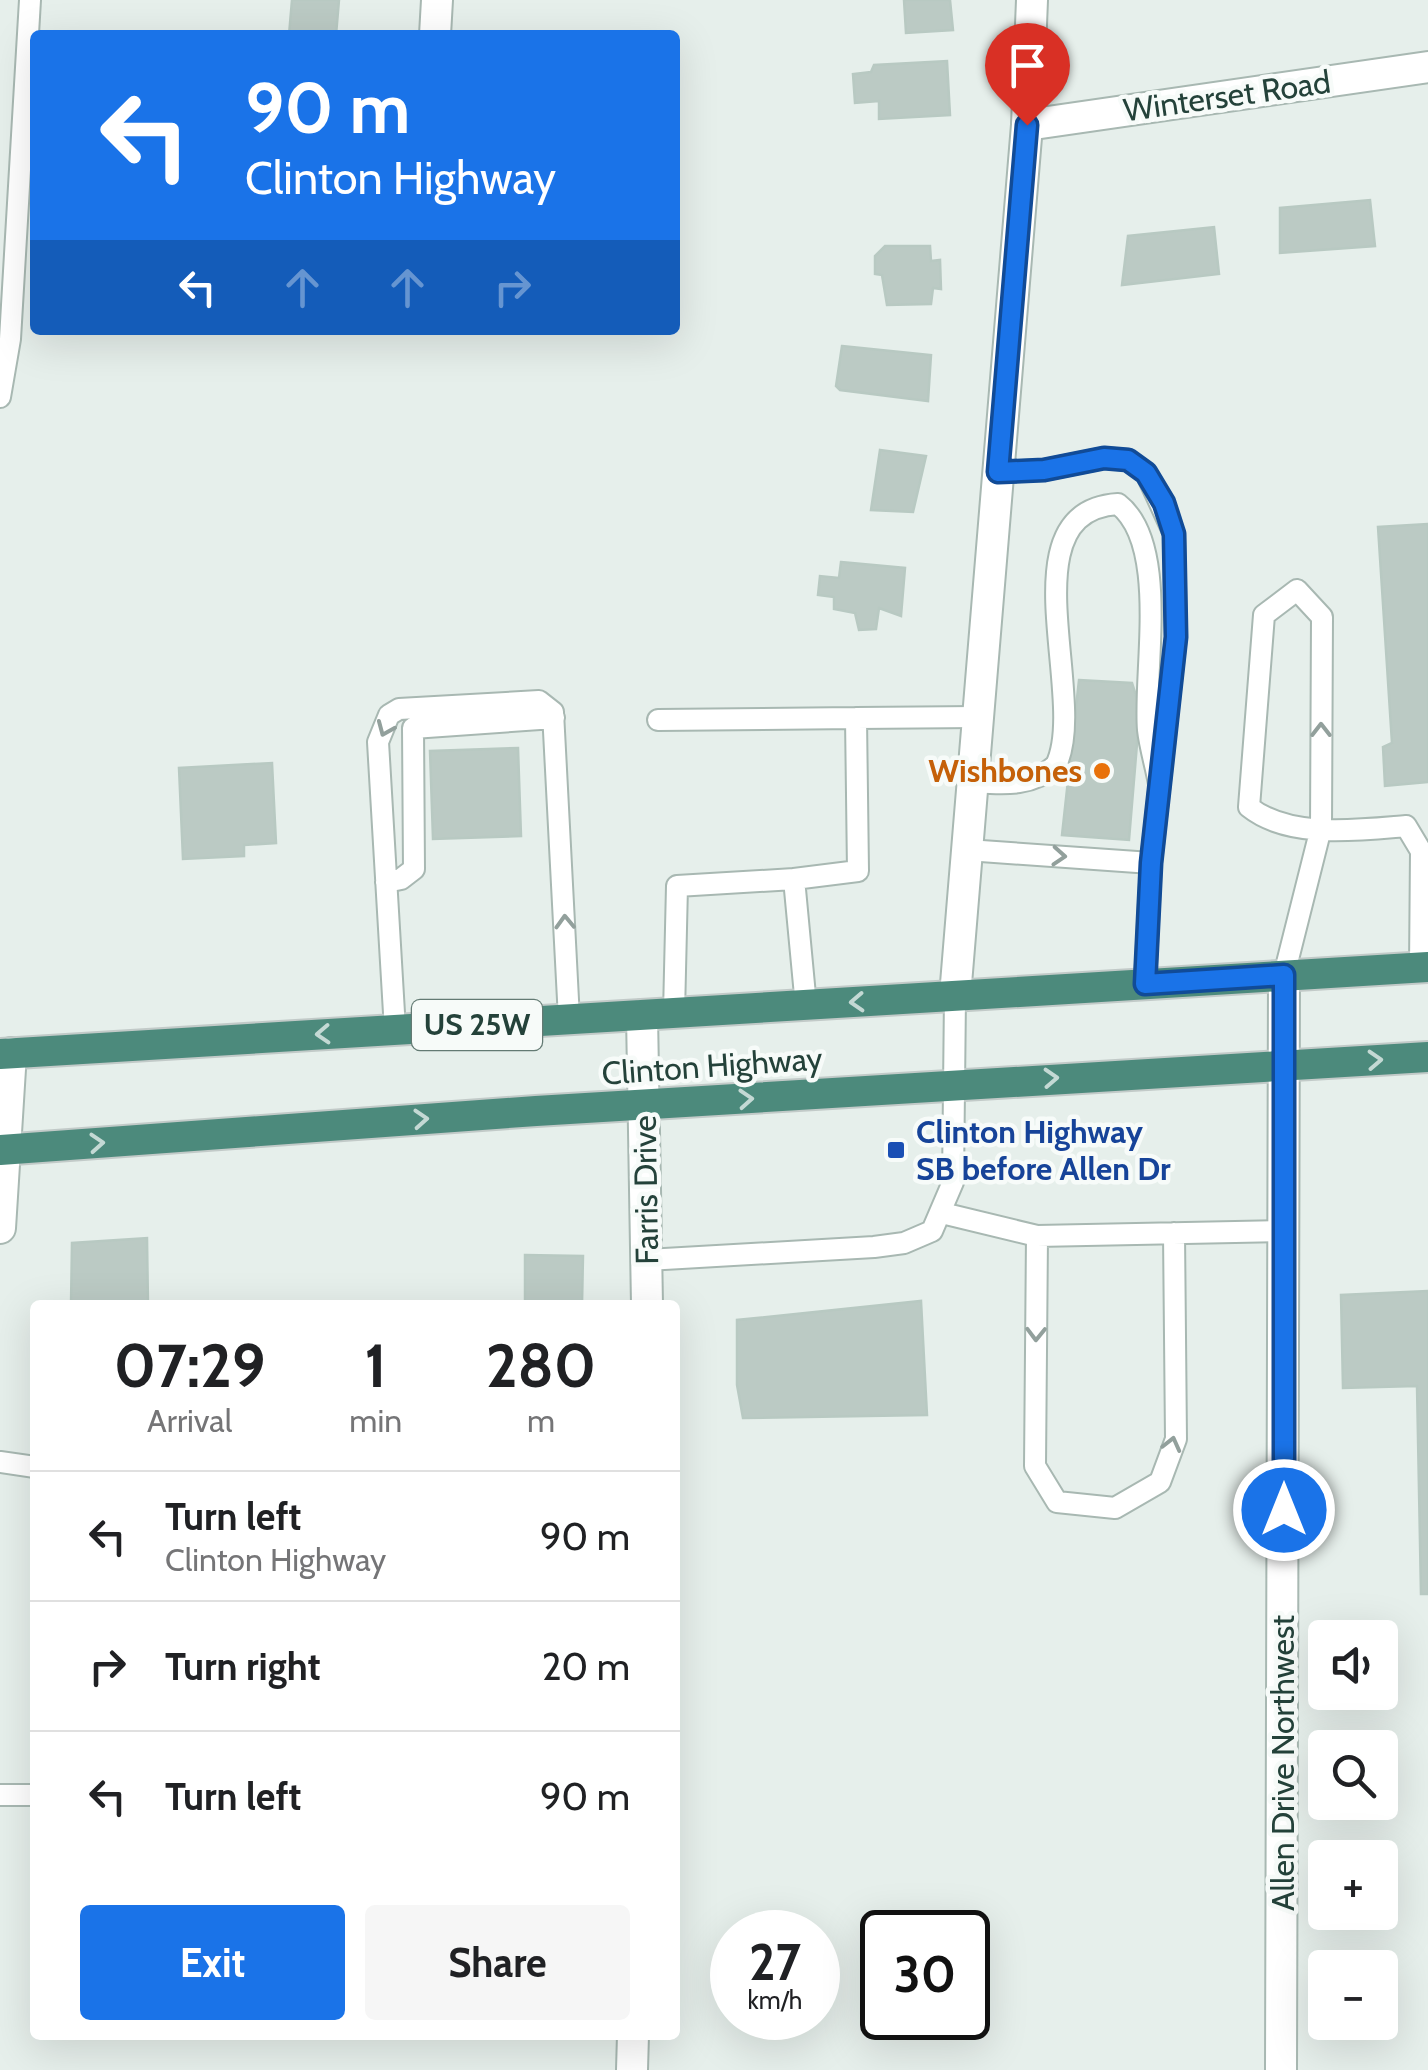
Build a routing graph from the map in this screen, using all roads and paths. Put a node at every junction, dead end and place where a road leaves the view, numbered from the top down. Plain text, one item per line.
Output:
1 (30, 0) edge
2 (438, 0) edge
3 (1032, 0) edge
4 (435, 30) edge
5 (1428, 67) edge
6 (1027, 125) junction
7 (0, 397) edge
8 (998, 472) junction
9 (978, 716) junction
10 (554, 718) junction
11 (856, 718) junction
12 (658, 720) dead end
13 (972, 782) junction
14 (1159, 784) junction
15 (1322, 828) junction
16 (966, 850) junction
17 (1151, 863) junction
18 (794, 879) junction
19 (386, 882) junction
20 (1424, 967) edge
21 (1284, 975) junction
22 (1145, 984) junction
23 (954, 996) junction
24 (806, 1006) junction
25 (674, 1013) junction
26 (642, 1016) junction
27 (568, 1019) junction
28 (394, 1030) junction
29 (6, 1053) edge
30 (1428, 1057) edge
31 (1286, 1064) junction
32 (954, 1084) junction
33 (644, 1106) junction
34 (2, 1149) edge
35 (942, 1213) junction
36 (0, 1228) edge
37 (1285, 1231) junction
38 (1174, 1233) junction
39 (1038, 1236) junction
40 (647, 1260) junction
41 (646, 1300) edge
42 (0, 1462) edge
43 (30, 1466) edge
44 (0, 1795) edge
45 (30, 1795) edge
46 (633, 2040) edge
47 (632, 2070) edge
48 (1282, 2070) edge

1 - 7 lane
2 - 4 street
3 - 6 street
5 - 6 street, Winterset Road
6 - 8 street
8 - 9 street
8 - 14 lane
9 - 11 lane
9 - 13 street
10 - 19 lane
10 -> 19 lane
27 -> 10 lane
11 - 12 lane
11 - 18 lane
13 - 14 lane
13 - 16 street
14 - 17 lane
15 -> 15 lane
15 - 20 lane
15 - 21 lane
16 -> 17 lane
16 - 23 street
17 - 22 lane
18 - 24 lane
18 - 25 lane
19 - 28 lane
20 - 21 highway, Clinton Highway / US 25W
21 - 22 highway, Clinton Highway / US 25W
21 - 31 street, Allen Drive Northwest
22 - 23 highway, Clinton Highway / US 25W
23 -> 24 highway, Clinton Highway / US 25W
23 - 32 lane
24 - 25 highway, Clinton Highway / US 25W
25 - 26 highway, Clinton Highway / US 25W
26 - 27 highway, Clinton Highway / US 25W
26 - 33 street, Farris Drive
27 - 28 highway, Clinton Highway / US 25W
28 -> 29 highway, Clinton Highway / US 25W
29 - 34 street
31 -> 30 highway, Clinton Highway
32 -> 31 highway, Clinton Highway
31 - 37 street, Allen Drive Northwest
33 -> 32 highway, Clinton Highway
32 - 35 lane
34 -> 33 highway, Clinton Highway
33 - 40 street, Farris Drive
34 - 36 street
35 - 39 lane
35 - 40 lane
37 - 38 lane
37 - 48 street, Allen Drive Northwest
38 - 39 lane
39 -> 38 lane
40 - 41 street, Farris Drive
42 - 43 lane
44 - 45 lane
46 - 47 street

